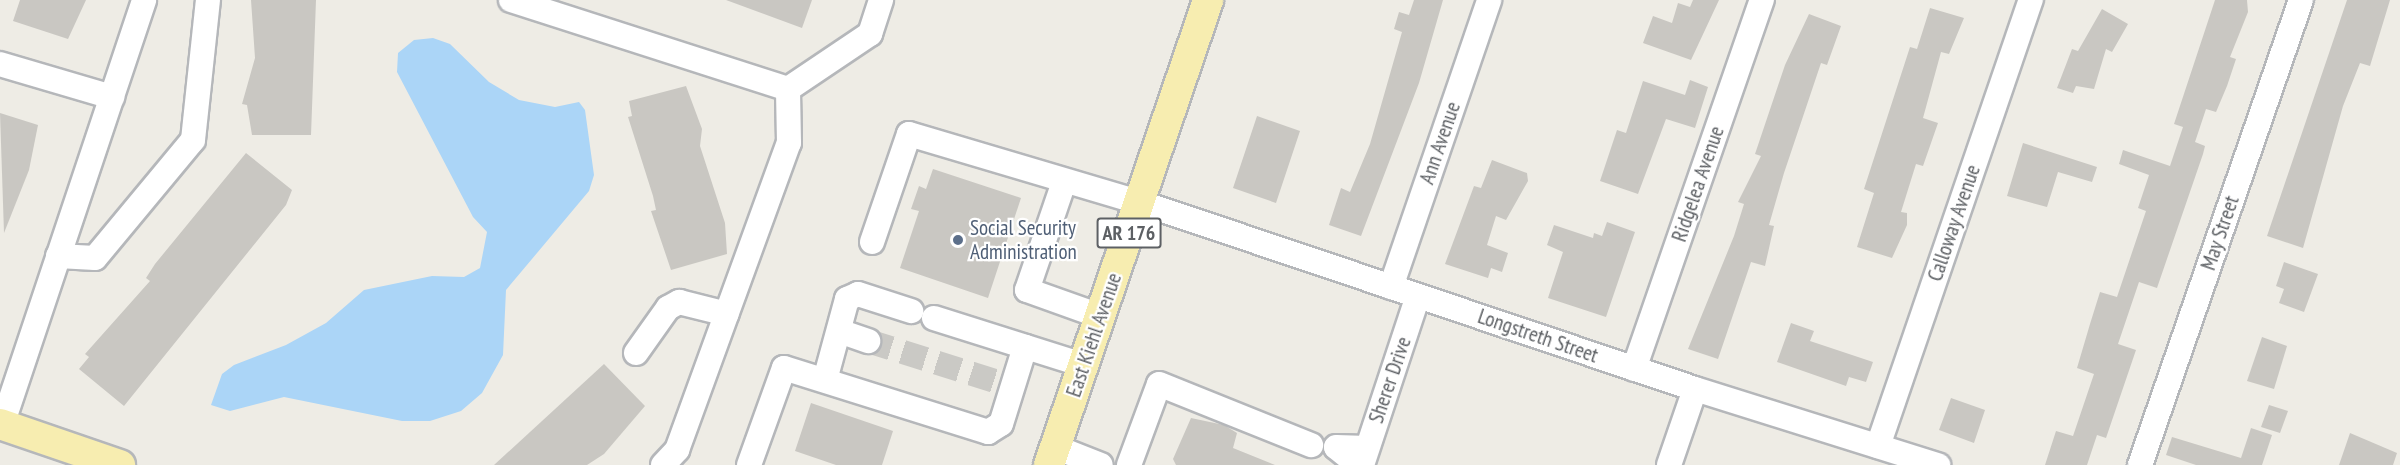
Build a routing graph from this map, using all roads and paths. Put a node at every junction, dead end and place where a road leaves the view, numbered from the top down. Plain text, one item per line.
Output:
1 (144, 0) edge
2 (208, 0) edge
3 (511, 0) edge
4 (880, 0) edge
5 (1208, 0) edge
6 (1489, 0) edge
7 (1762, 0) edge
8 (2031, 0) edge
9 (2301, 0) edge
10 (0, 64) edge
11 (788, 89) junction
12 (112, 97) junction
13 (1064, 182) junction
14 (1139, 202) junction
15 (872, 242) dead end
16 (58, 256) junction
17 (1391, 287) junction
18 (1418, 296) junction
19 (727, 314) junction
20 (1100, 316) junction
21 (839, 331) junction
22 (868, 341) tunnel mouth
23 (1025, 347) junction
24 (636, 353) dead end
25 (1083, 365) junction
26 (1634, 369) junction
27 (825, 380) junction
28 (1695, 389) junction
29 (1, 427) edge
30 (1878, 446) junction
31 (1307, 455) edge
32 (1052, 456) edge
33 (1362, 460) edge
34 (120, 465) edge
35 (663, 465) edge
36 (749, 465) edge
37 (1101, 465) edge
38 (1129, 465) edge
39 (1669, 465) edge
40 (1938, 465) edge
41 (2140, 465) edge

1 - 12 street
2 - 16 street
3 - 11 street
4 - 11 street
5 - 14 main road, East Kiehl Avenue / AR 176
6 - 17 street, Ann Avenue
7 - 26 street, Ridgelea Avenue
8 - 30 street, Calloway Avenue
9 - 41 street, May Street
10 - 12 street
11 - 19 street
12 - 16 street
13 - 14 street, Longstreth Street
13 - 15 street, Longstreth Street
13 - 20 street
14 - 17 street, Longstreth Street
14 - 20 main road, East Kiehl Avenue / AR 176
16 - 29 street
17 - 18 street, Longstreth Street
18 - 26 street, Longstreth Street
18 - 33 street, Sherer Drive
19 - 24 street
19 - 35 street
20 - 25 main road, East Kiehl Avenue / AR 176
21 - 22 street
21 - 23 street
21 - 27 street
23 - 25 street
23 - 27 street
25 - 32 main road, East Kiehl Avenue / AR 176
26 - 28 street, Longstreth Street
27 - 36 street
28 - 30 street, Longstreth Street
28 - 39 street
29 - 34 main road
30 - 40 street, Longstreth Street
31 - 33 street
31 - 38 street
32 - 37 street

